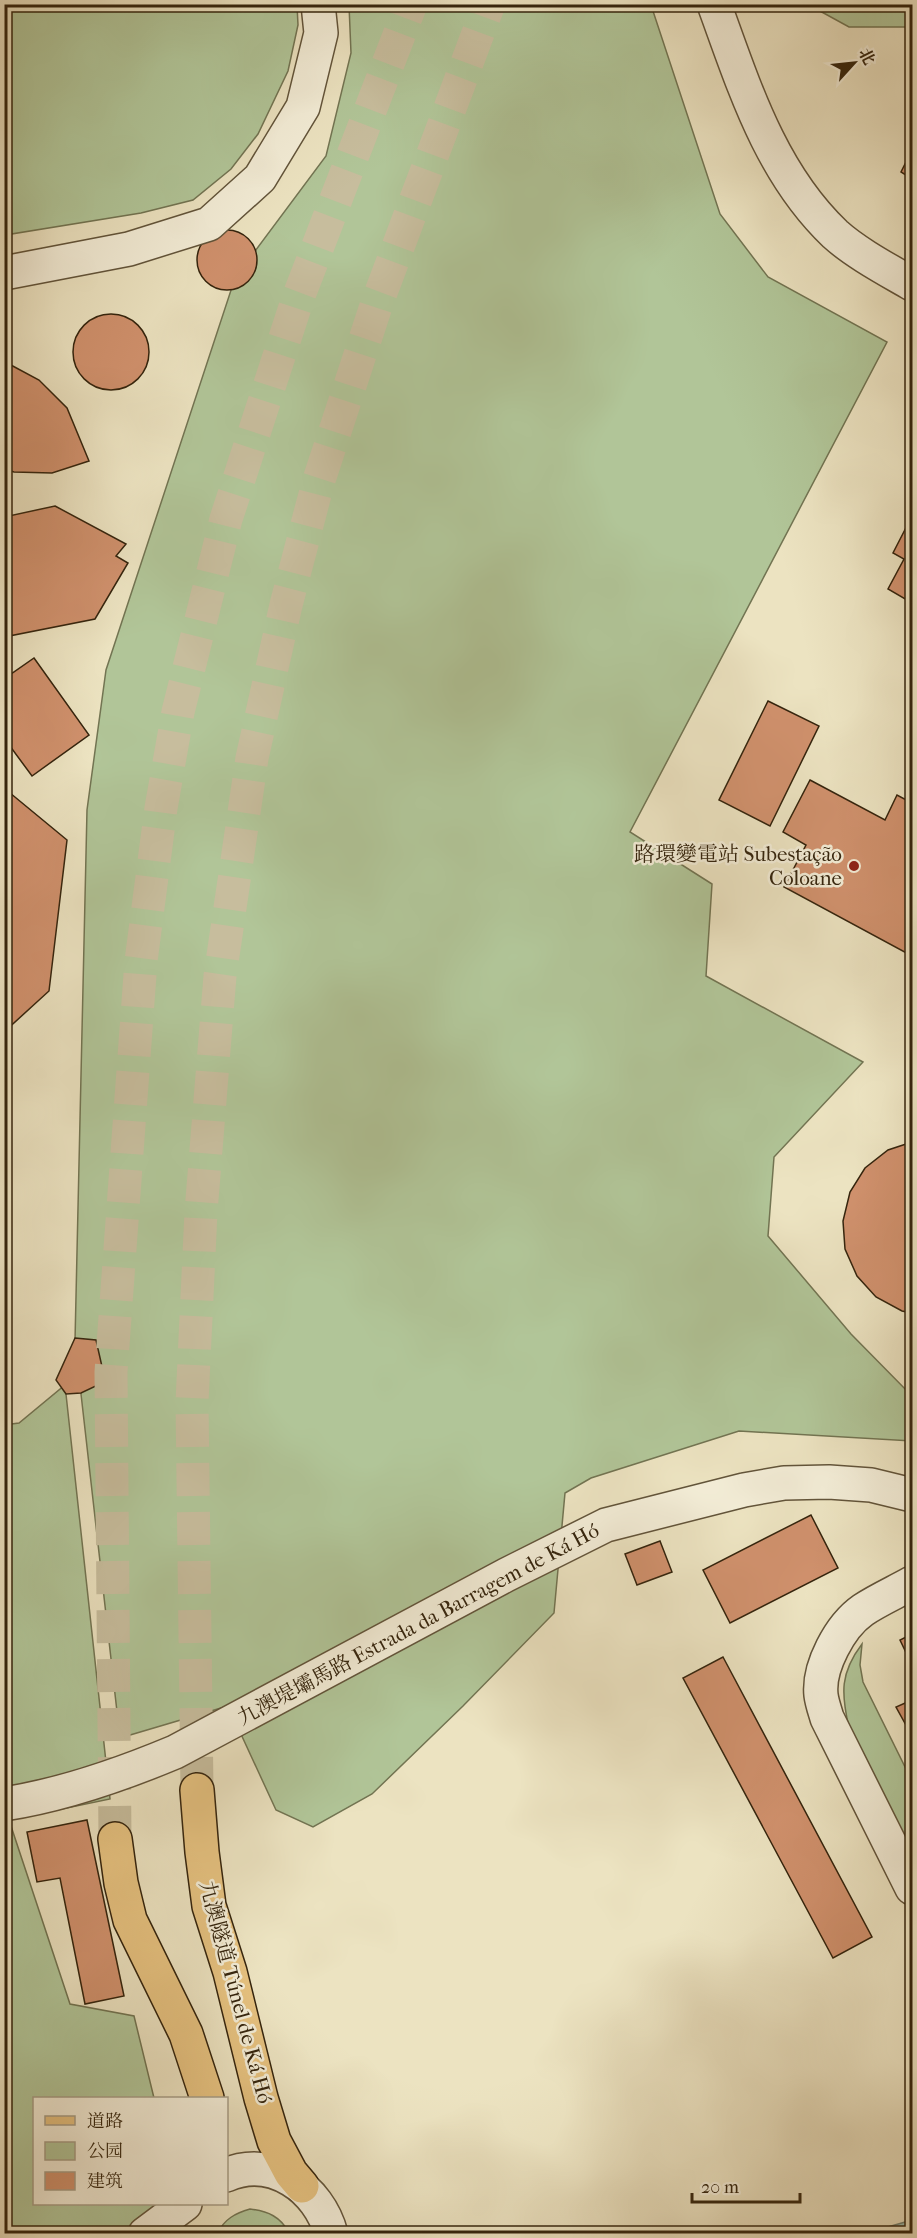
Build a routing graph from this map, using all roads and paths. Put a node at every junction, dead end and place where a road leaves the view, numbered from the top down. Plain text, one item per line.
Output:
1 (318, 4) edge
2 (714, 4) edge
3 (4, 273) edge
4 (912, 284) edge
5 (912, 1495) edge
6 (912, 1583) edge
7 (197, 1790) tunnel mouth
8 (4, 1804) edge
9 (115, 1839) tunnel mouth
10 (912, 1888) edge
11 (207, 2097) edge
12 (228, 2174) edge
13 (302, 2186) junction
14 (184, 2205) edge
15 (184, 2205) edge
16 (145, 2234) edge
17 (173, 2234) edge
18 (331, 2234) edge

1 - 3 street
2 - 4 street
5 - 8 street, 九澳堤壩馬路 Estrada da Barragem de Ká Hó
6 - 10 street
7 - 13 main road, 九澳隧道 Túnel de Ká Hó
9 - 11 main road
12 - 13 street
13 - 18 street
14 - 16 street
15 - 17 street

